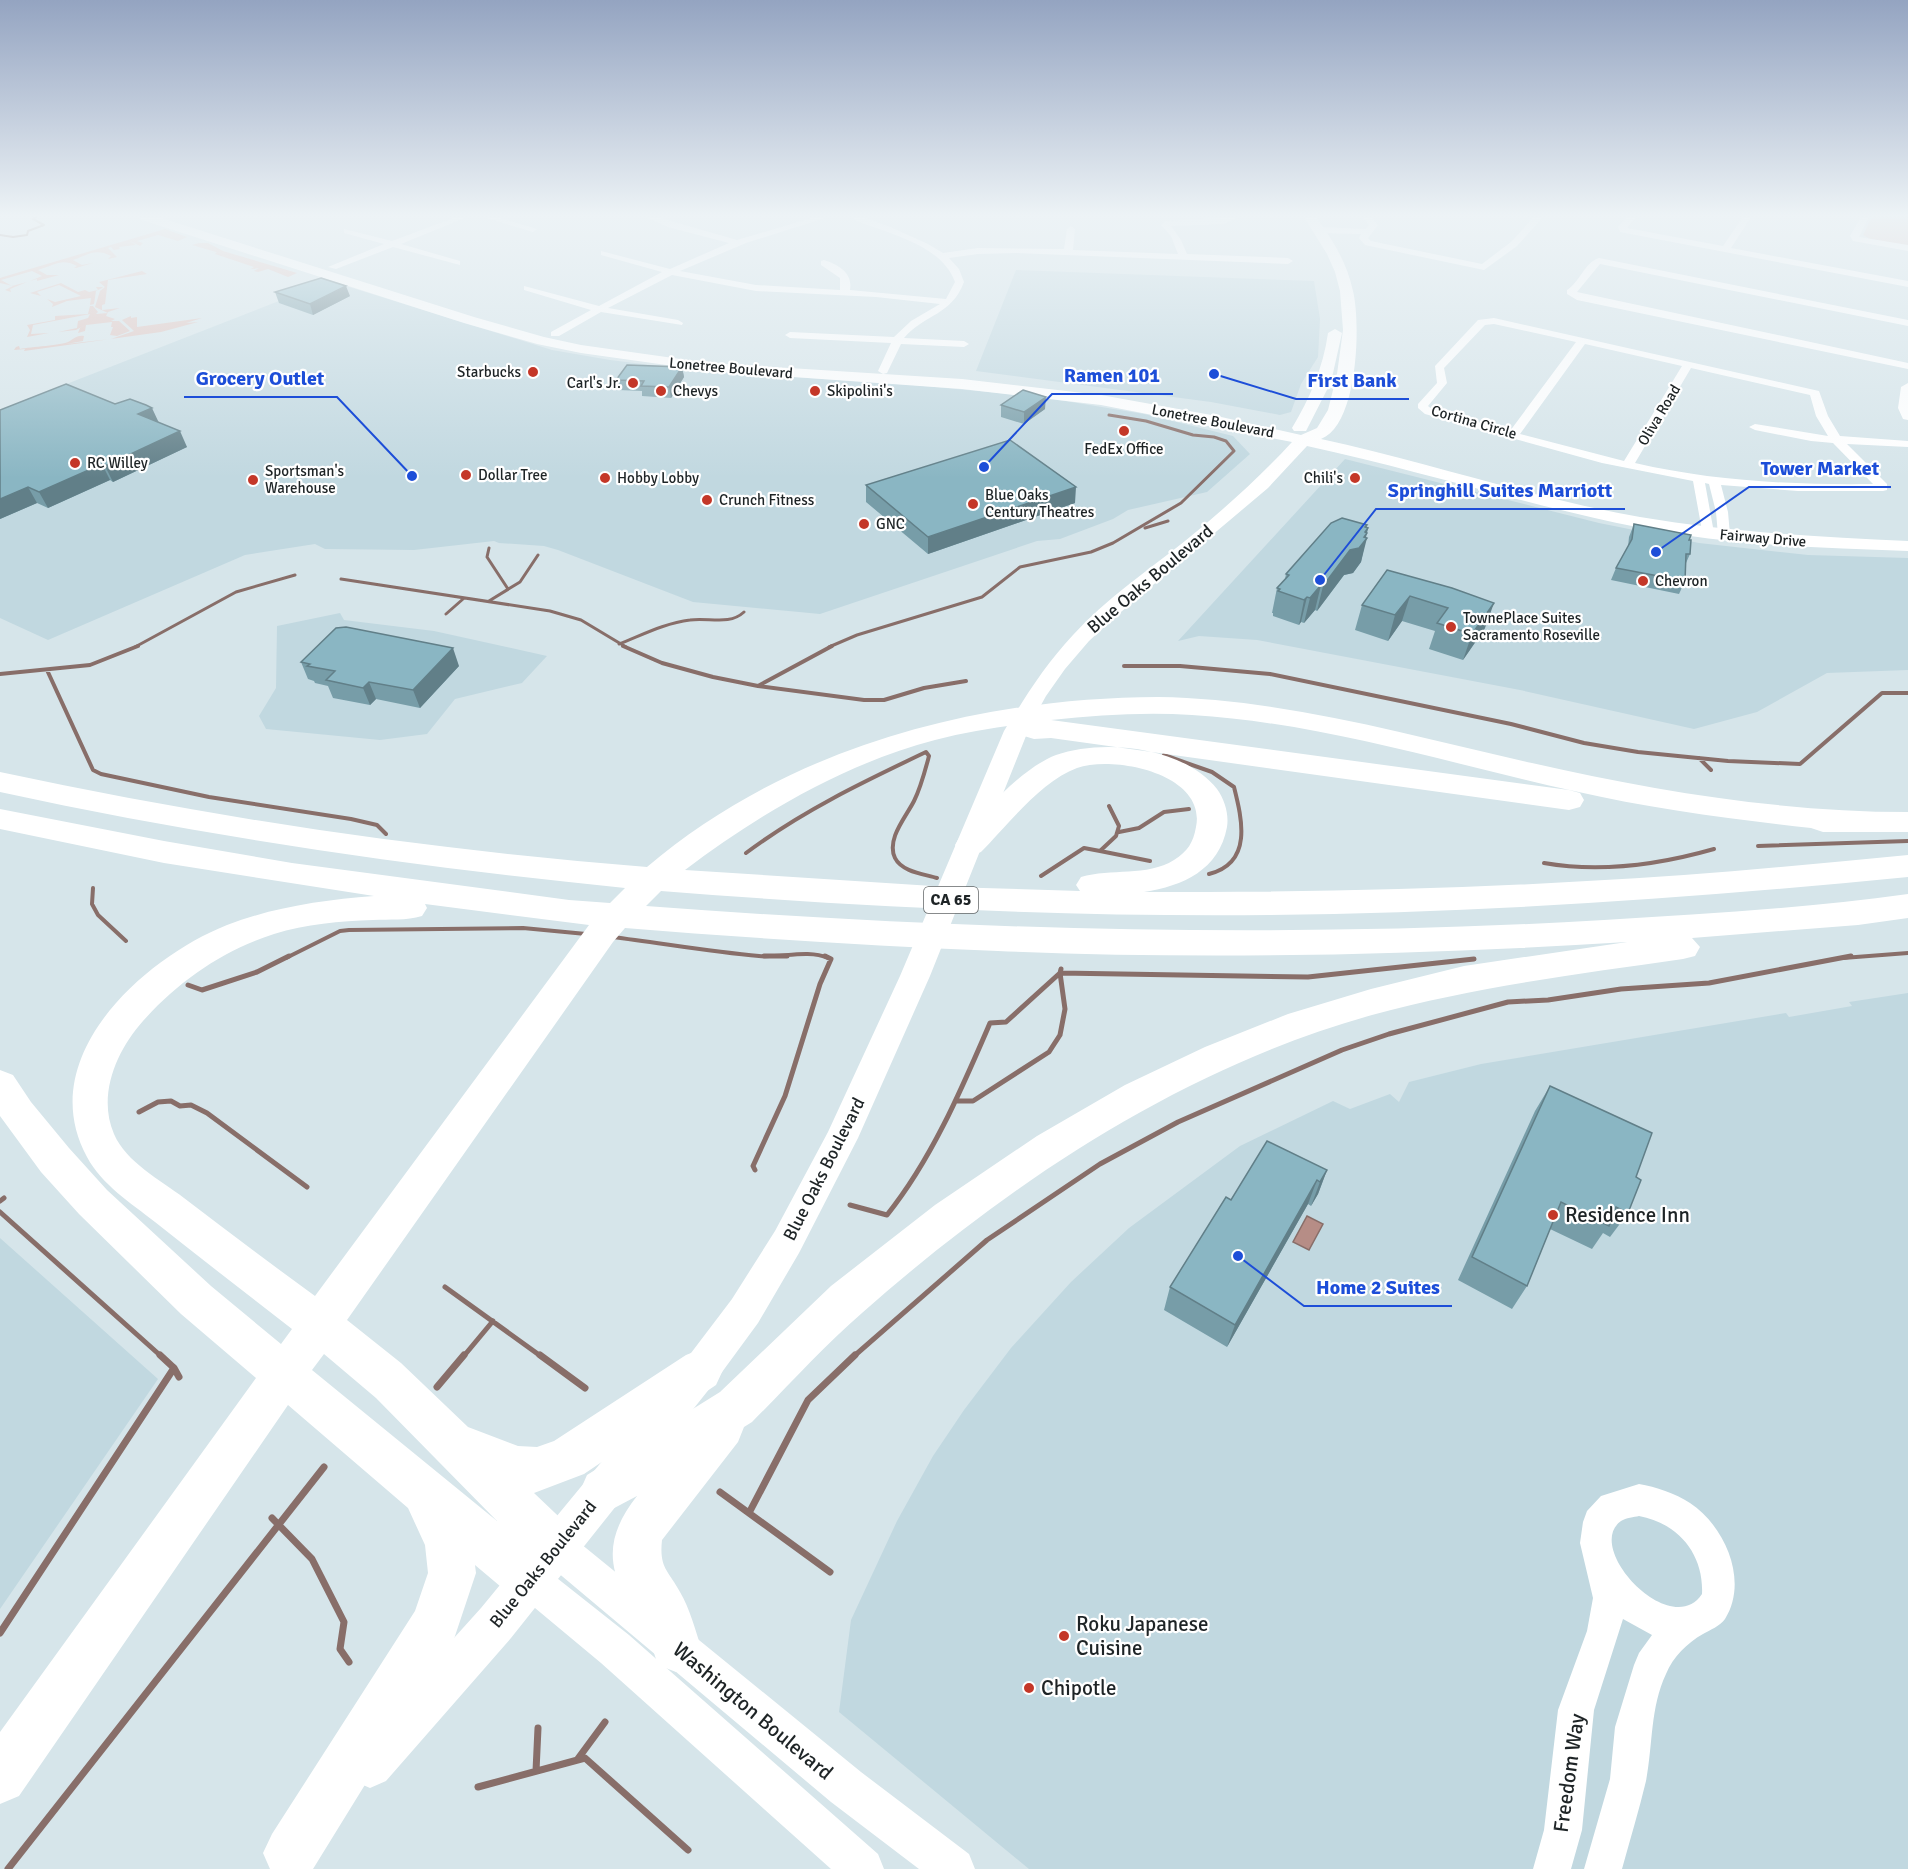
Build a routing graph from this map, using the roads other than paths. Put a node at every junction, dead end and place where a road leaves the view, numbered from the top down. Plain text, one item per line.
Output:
1 (430, 304) edge
2 (452, 304) edge
3 (585, 304) edge
4 (606, 304) edge
5 (944, 304) edge
6 (1335, 304) edge
7 (1349, 304) edge
8 (1612, 304) edge
9 (1818, 304) edge
10 (598, 308) junction
11 (1908, 322) edge
12 (678, 323) dead end
13 (790, 335) dead end
14 (548, 338) junction
15 (897, 341) junction
16 (1582, 341) junction
17 (964, 344) dead end
18 (1688, 364) junction
19 (1908, 366) edge
20 (882, 375) junction
21 (1908, 387) edge
22 (1908, 416) edge
23 (1217, 421) junction
24 (1755, 427) dead end
25 (1323, 433) junction
26 (1302, 434) junction
27 (1514, 434) junction
28 (1836, 439) junction
29 (1908, 444) edge
30 (1377, 456) junction
31 (1628, 464) junction
32 (1273, 474) junction
33 (1698, 478) junction
34 (1714, 481) junction
35 (1716, 529) junction
36 (1908, 535) edge
37 (1908, 546) edge
38 (1016, 730) junction
39 (1123, 754) junction
40 (0, 782) edge
41 (0, 819) edge
42 (1843, 821) junction
43 (1908, 822) edge
44 (967, 851) junction
45 (1908, 866) edge
46 (795, 891) junction
47 (1908, 906) edge
48 (569, 912) junction
49 (1858, 913) junction
50 (0, 1085) edge
51 (701, 1370) junction
52 (736, 1407) junction
53 (455, 1445) junction
54 (603, 1491) junction
55 (424, 1492) junction
56 (544, 1564) junction
57 (1604, 1572) junction
58 (1691, 1622) junction
59 (676, 1647) junction
60 (0, 1777) edge
61 (283, 1861) edge
62 (863, 1869) edge
63 (954, 1869) edge
64 (1552, 1869) edge
65 (1604, 1869) edge

1 - 14 main road, Lonetree Boulevard
2 - 14 main road, Lonetree Boulevard
3 - 10 street
4 - 10 street
5 - 15 street
6 - 26 main road, Blue Oaks Boulevard
7 - 25 main road
8 - 19 street
9 - 11 street
10 - 12 street
10 - 14 street
13 - 15 street
14 - 20 main road, Lonetree Boulevard
15 - 17 street
15 - 20 street
16 - 18 street, Cortina Circle
16 - 27 street
16 - 27 street, Cortina Circle
18 - 28 street, Cortina Circle
18 - 31 street, Oliva Road
20 - 23 main road, Lonetree Boulevard
20 - 26 main road, Lonetree Boulevard
21 - 22 street
23 - 26 main road, Lonetree Boulevard
23 - 32 main road
24 - 28 street
25 - 26 main road, Blue Oaks Boulevard
25 - 35 main road, Fairway Drive
26 - 30 main road, Fairway Drive
26 - 32 main road, Blue Oaks Boulevard
27 - 31 street, Cortina Circle
28 - 29 street
28 - 34 street, Cortina Circle
30 - 32 main road
30 - 35 main road, Fairway Drive
31 - 33 street, Cortina Circle
32 - 38 main road, Blue Oaks Boulevard
33 - 34 street, Cortina Circle
33 - 35 street
34 - 35 street
35 - 36 main road, Fairway Drive
35 - 37 main road, Fairway Drive
38 - 39 highway
38 - 42 highway
38 - 44 main road, Blue Oaks Boulevard
39 - 44 highway
39 - 46 highway
40 - 46 highway, CA 65
41 - 48 highway, CA 65
42 - 43 highway
42 - 60 highway
44 - 51 main road, Blue Oaks Boulevard
45 - 46 highway, CA 65
47 - 49 highway, CA 65
48 - 49 highway, CA 65
48 - 53 highway
49 - 52 highway
50 - 55 highway
51 - 53 highway
51 - 54 main road, Blue Oaks Boulevard
52 - 54 highway
52 - 59 highway
53 - 56 highway
54 - 56 main road, Blue Oaks Boulevard
55 - 56 highway
55 - 61 highway
56 - 59 main road, Washington Boulevard
56 - 61 main road, Blue Oaks Boulevard
56 - 62 main road
57 - 58 street
57 - 58 street
57 - 64 street, Freedom Way
58 - 65 street
59 - 63 main road, Washington Boulevard

